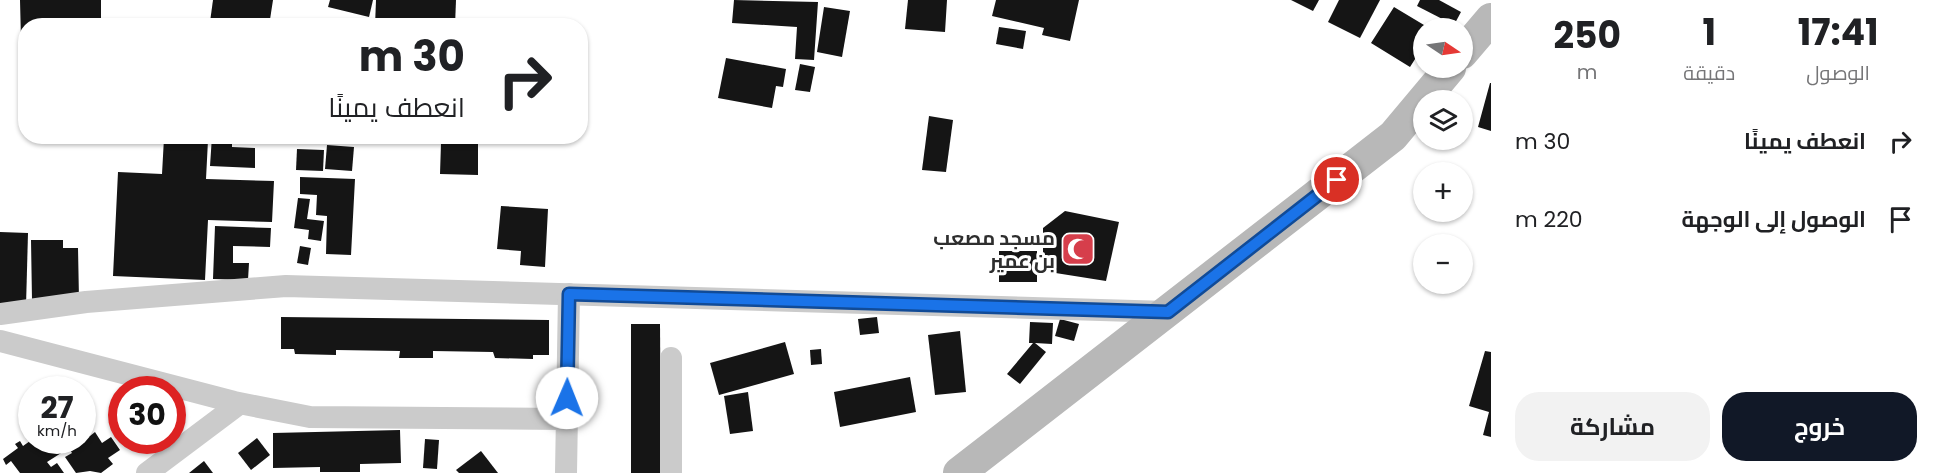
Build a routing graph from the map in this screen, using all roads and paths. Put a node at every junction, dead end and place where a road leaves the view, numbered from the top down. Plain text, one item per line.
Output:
1 (1491, 19) edge
2 (1473, 40) edge
3 (1442, 78) edge
4 (569, 294) junction
5 (1168, 312) junction
6 (0, 314) edge
7 (0, 341) edge
8 (671, 358) dead end
9 (239, 404) junction
10 (566, 419) junction
11 (147, 473) edge
12 (566, 473) edge
13 (671, 473) edge
14 (959, 473) edge

1 - 2 main road
3 - 5 main road
4 - 5 street
4 - 6 street
4 - 10 street
5 - 14 main road
7 - 9 street
8 - 13 street
9 - 10 street
9 - 11 street
10 - 12 street

